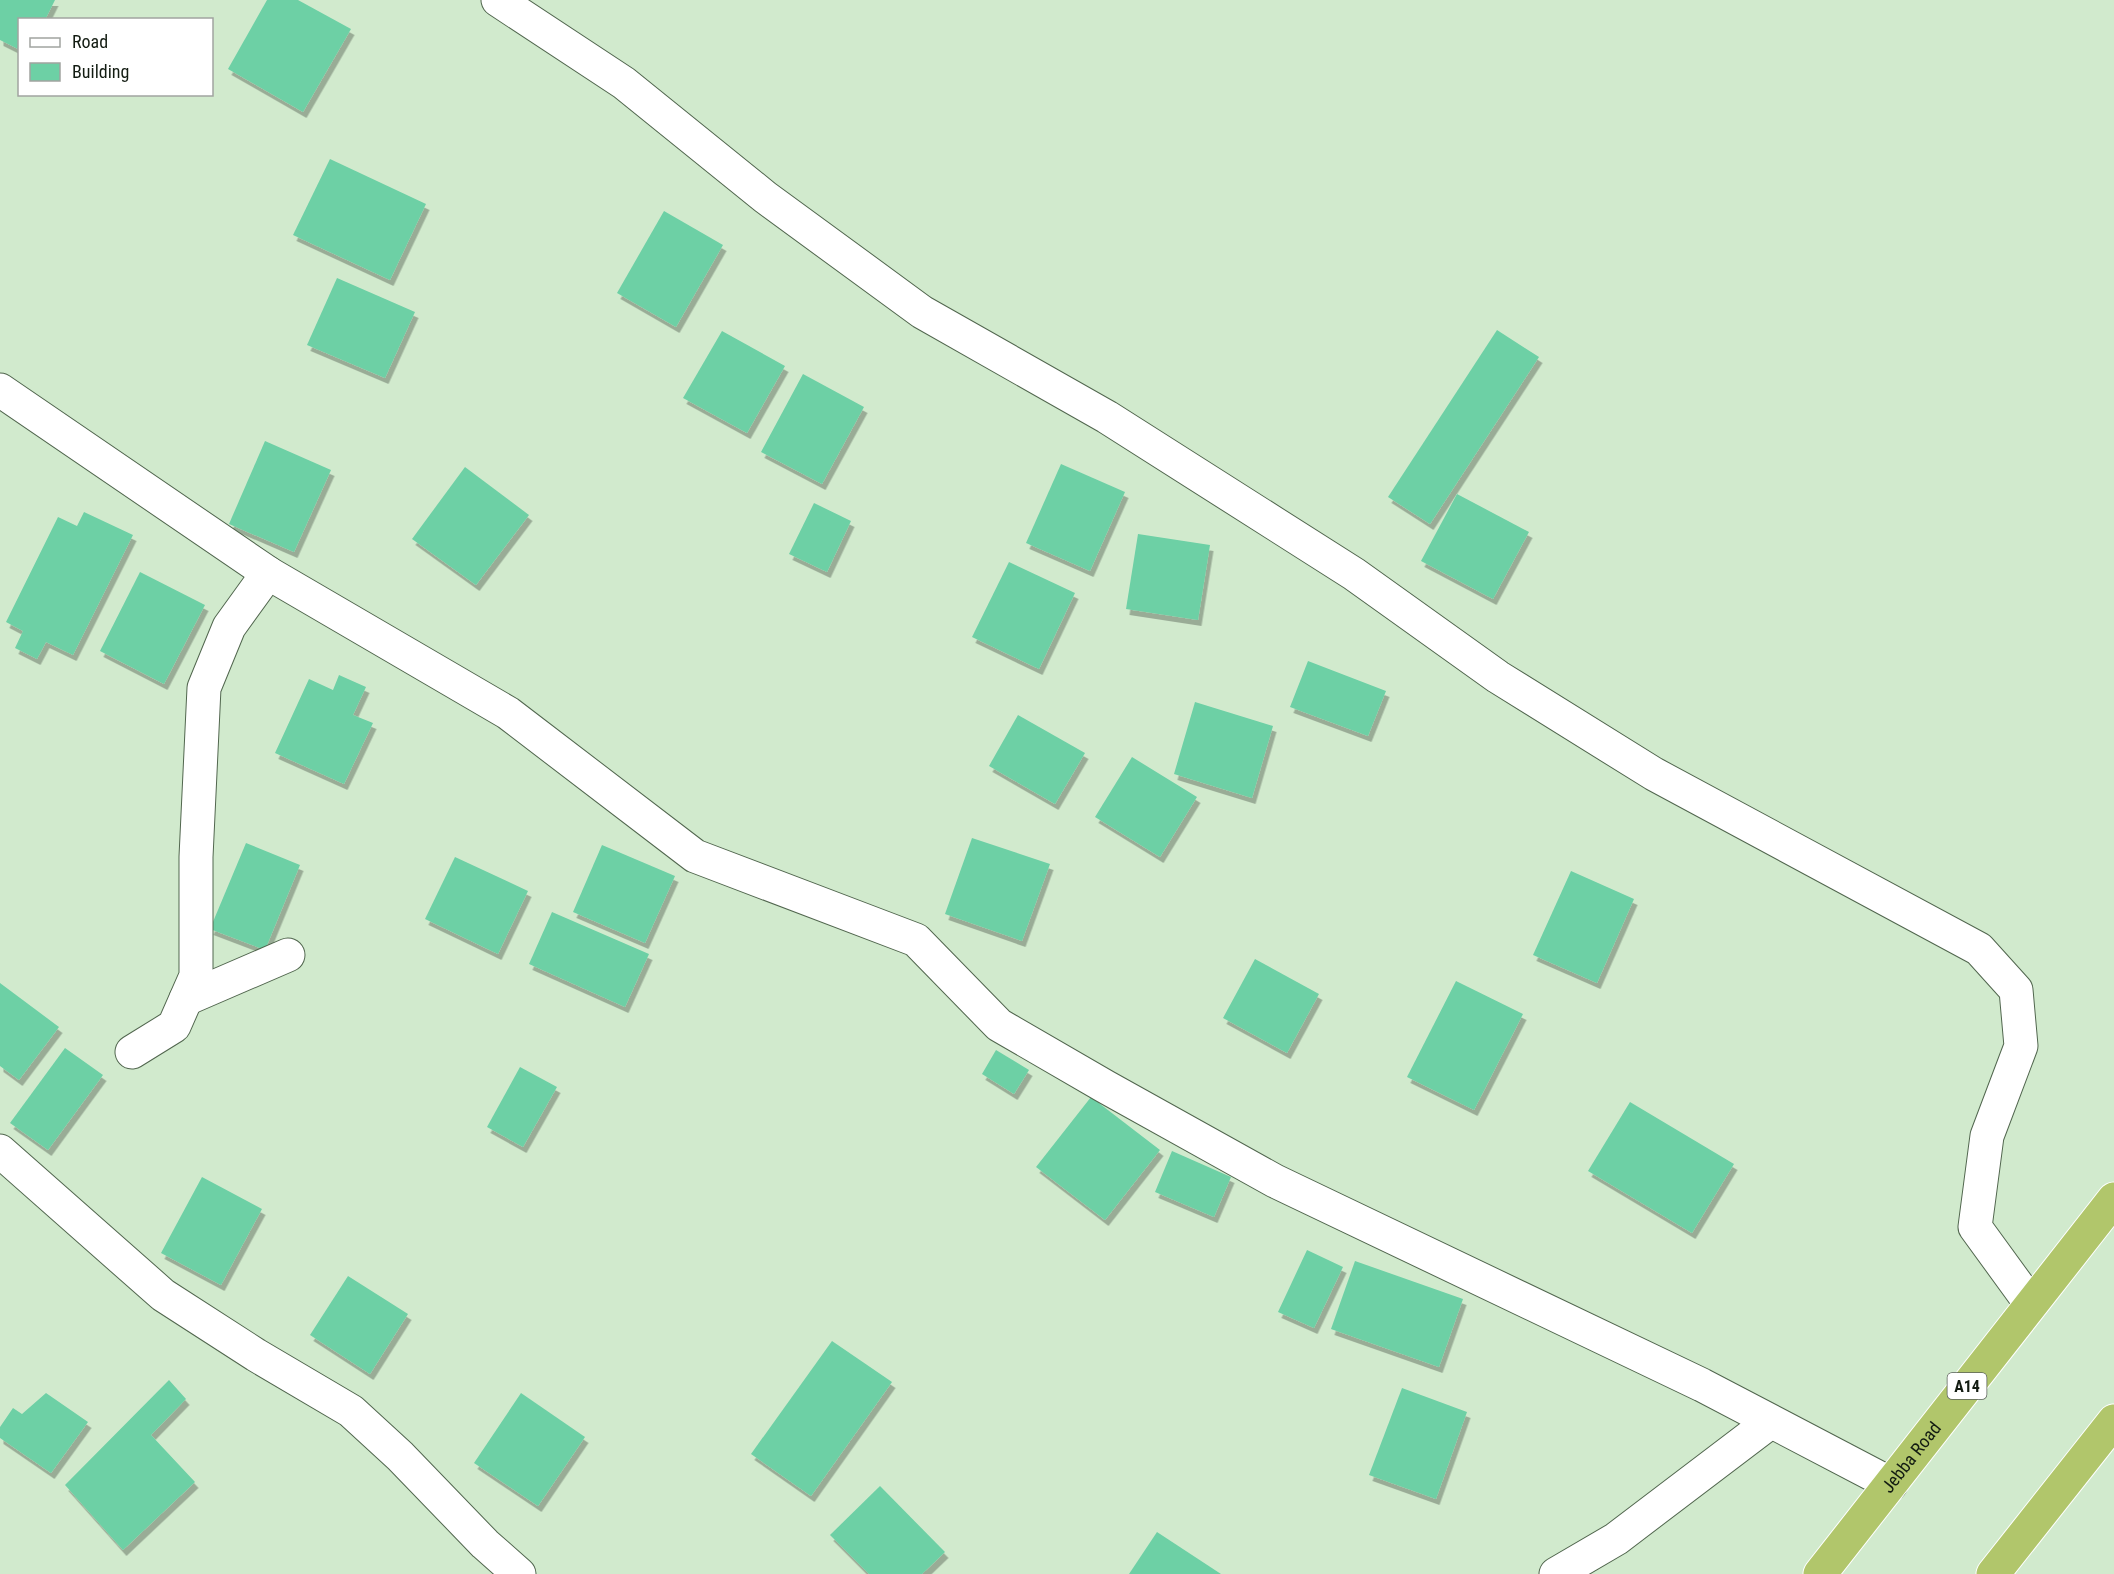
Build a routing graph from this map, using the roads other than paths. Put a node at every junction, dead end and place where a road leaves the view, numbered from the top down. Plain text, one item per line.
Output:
1 (498, 0) edge
2 (0, 390) edge
3 (268, 573) junction
4 (288, 955) dead end
5 (186, 999) junction
6 (132, 1052) dead end
7 (0, 1150) edge
8 (2114, 1198) edge
9 (2031, 1304) junction
10 (2114, 1421) edge
11 (1770, 1422) junction
12 (1891, 1484) junction
13 (519, 1574) edge
14 (1556, 1574) edge
15 (1820, 1574) edge
16 (1993, 1574) edge

1 - 9 street
2 - 3 street
3 - 5 street
3 - 11 street
4 - 5 street
5 - 6 street
7 - 13 street
8 - 9 highway, Jebba Road / A14
9 - 12 highway, Jebba Road / A14
10 - 16 highway
11 - 12 street
11 - 14 street
12 - 15 highway, Jebba Road / A14

